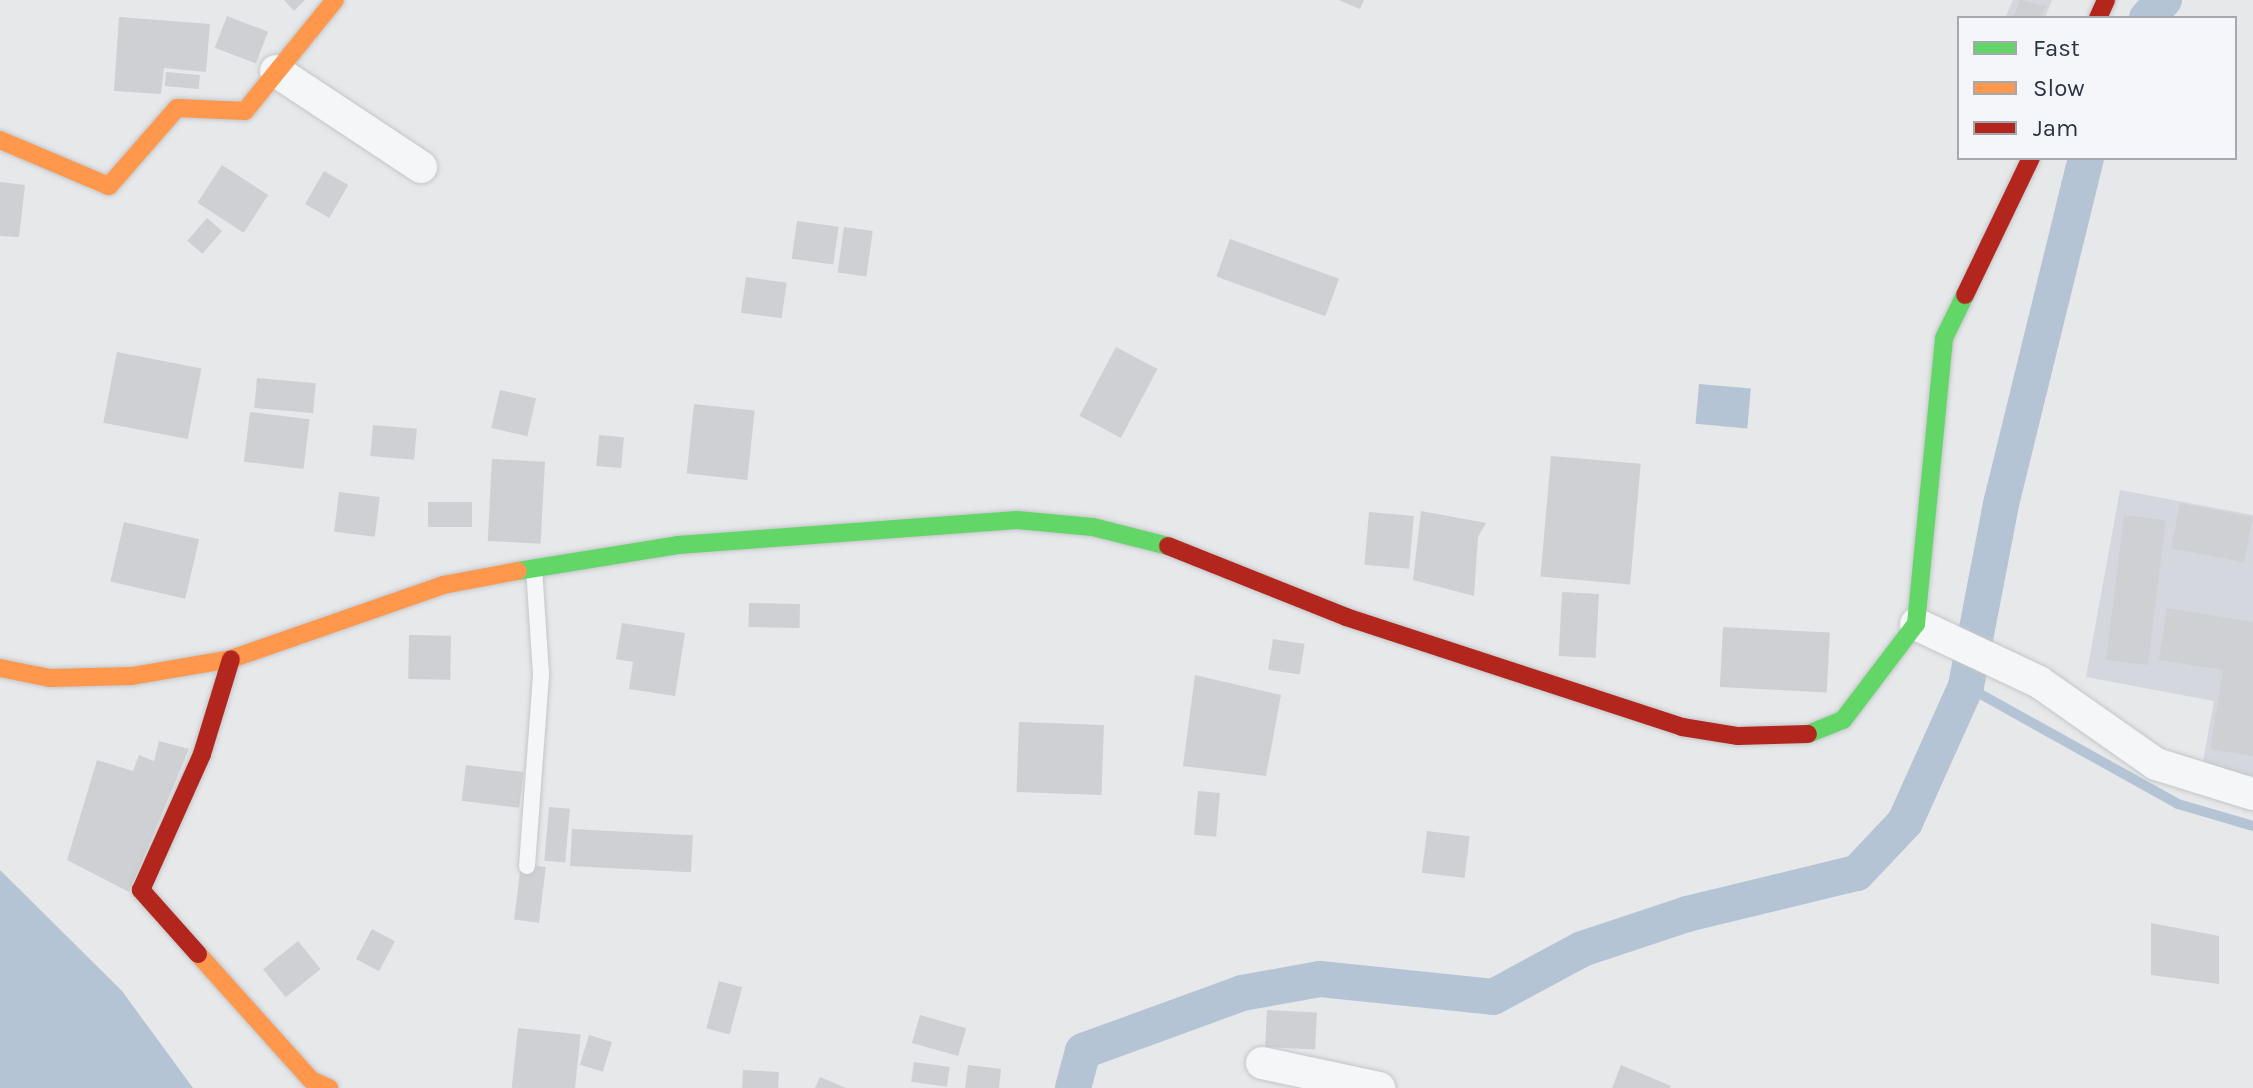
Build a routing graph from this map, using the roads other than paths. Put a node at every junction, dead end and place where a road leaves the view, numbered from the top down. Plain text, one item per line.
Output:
1 (335, 0) edge
2 (276, 71) junction
3 (0, 140) edge
4 (2030, 160) edge
5 (421, 167) dead end
6 (534, 568) junction
7 (1916, 624) junction
8 (231, 659) junction
9 (0, 668) edge
10 (2253, 794) edge
11 (527, 866) dead end
12 (1262, 1063) dead end
13 (329, 1088) edge
14 (1379, 1088) edge

1 - 2 main road
2 - 3 main road
2 - 5 street
4 - 7 main road
6 - 7 main road
6 - 8 main road
6 - 11 lane
7 - 10 street
8 - 9 main road
8 - 13 main road
12 - 14 street

